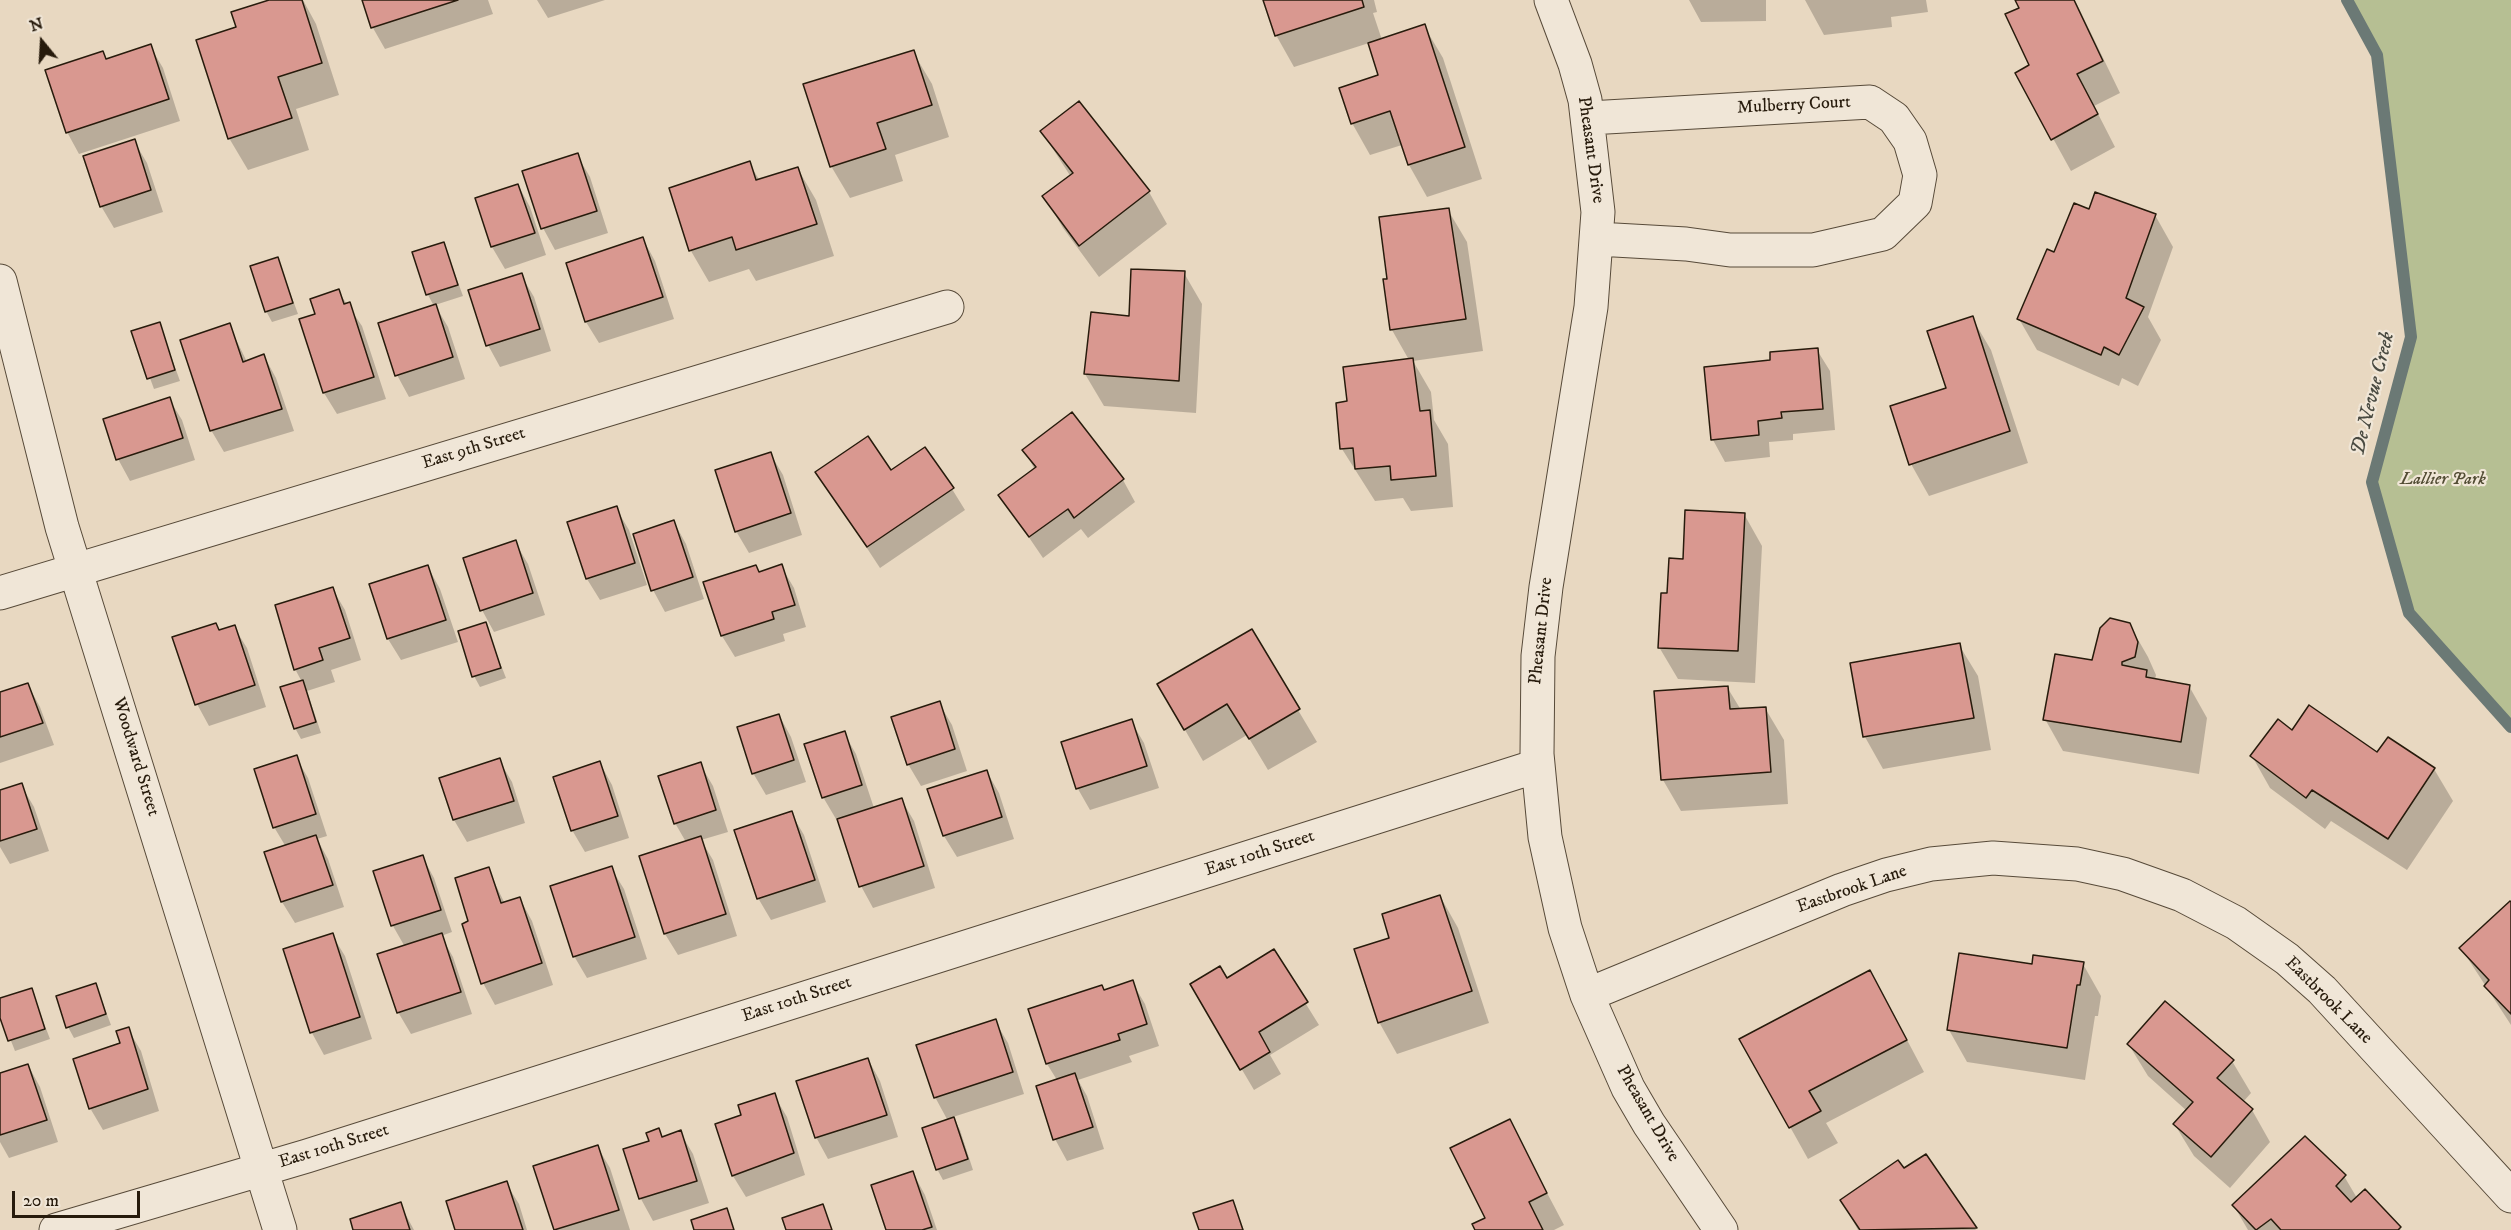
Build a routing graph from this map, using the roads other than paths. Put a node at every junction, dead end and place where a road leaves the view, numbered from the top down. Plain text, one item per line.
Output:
1 (1551, 0) edge
2 (1588, 118) junction
3 (1597, 239) junction
4 (0, 281) edge
5 (947, 307) dead end
6 (76, 569) junction
7 (0, 592) edge
8 (1537, 766) junction
9 (1587, 995) junction
10 (262, 1169) junction
11 (2511, 1196) edge
12 (1719, 1229) edge
13 (56, 1230) edge
14 (280, 1230) edge

1 - 2 street, Pheasant Drive
2 - 3 street, Pheasant Drive
2 - 3 street, Mulberry Court
3 - 8 street, Pheasant Drive
4 - 6 street, Woodward Street
5 - 6 street, East 9th Street
6 - 7 street, East 9th Street
6 - 10 street, Woodward Street
8 - 9 street, Pheasant Drive
8 - 10 street, East 10th Street
9 - 11 street, Eastbrook Lane
9 - 12 street, Pheasant Drive
10 - 13 street, East 10th Street
10 - 14 street, Woodward Street

